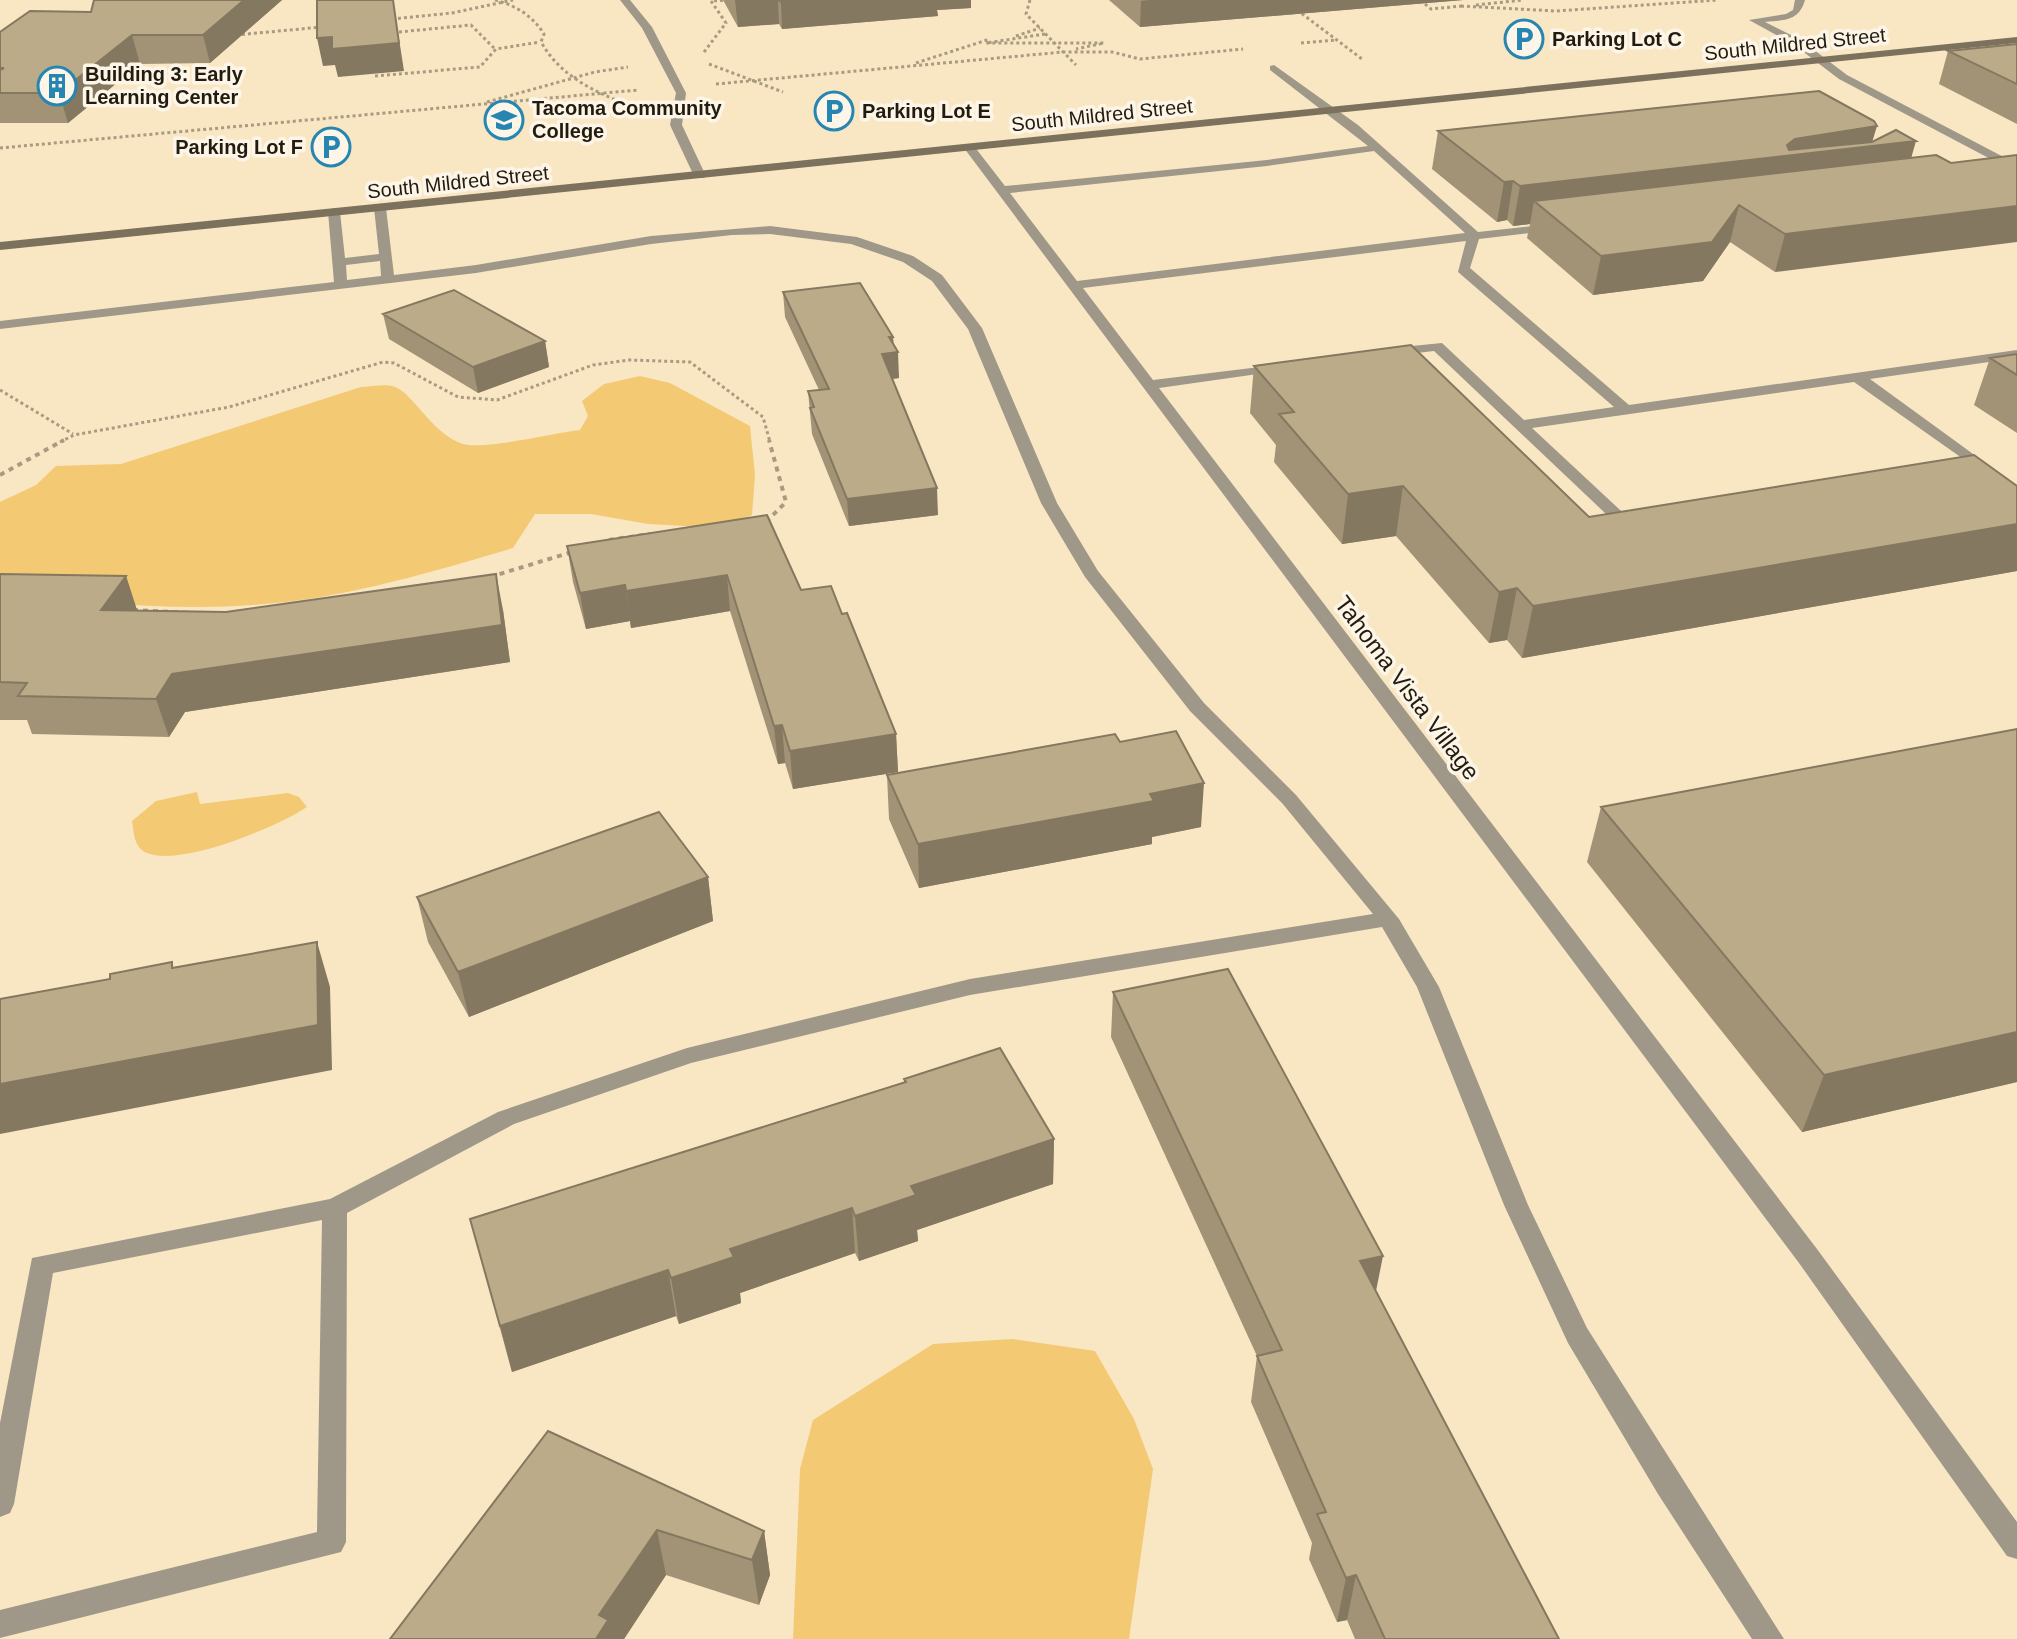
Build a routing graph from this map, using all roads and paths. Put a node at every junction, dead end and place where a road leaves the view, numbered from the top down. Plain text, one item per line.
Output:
1 (495, 0) edge
2 (513, 0) edge
3 (625, 0) edge
4 (732, 0) edge
5 (1030, 0) edge
6 (1523, 0) edge
7 (1717, 0) edge
8 (1800, 0) edge
9 (506, 2) edge
10 (1425, 4) dead end
11 (1461, 6) junction
12 (1294, 8) dead end
13 (432, 16) junction
14 (390, 25) edge
15 (330, 26) edge
16 (436, 28) junction
17 (1040, 28) junction
18 (399, 32) edge
19 (1045, 34) junction
20 (223, 35) edge
21 (1336, 40) junction
22 (2017, 40) edge
23 (541, 42) junction
24 (1054, 43) junction
25 (1295, 44) dead end
26 (494, 48) dead end
27 (1254, 48) dead end
28 (1063, 52) junction
29 (1362, 59) dead end
30 (1818, 60) junction
31 (665, 62) junction
32 (1076, 65) dead end
33 (908, 66) junction
34 (1274, 68) dead end
35 (375, 76) edge
36 (575, 77) junction
37 (753, 81) junction
38 (713, 84) dead end
39 (650, 89) dead end
40 (522, 92) junction
41 (783, 92) dead end
42 (598, 93) junction
43 (520, 101) junction
44 (473, 106) junction
45 (631, 106) dead end
46 (1331, 108) junction
47 (0, 148) edge
48 (970, 148) junction
49 (1375, 148) junction
50 (2017, 169) edge
51 (700, 176) junction
52 (2003, 178) edge
53 (2017, 179) edge
54 (1003, 190) junction
55 (380, 208) junction
56 (334, 212) junction
57 (1565, 225) edge
58 (1474, 235) junction
59 (0, 246) edge
60 (385, 257) junction
61 (339, 262) junction
62 (388, 279) junction
63 (341, 284) junction
64 (1074, 285) junction
65 (0, 325) edge
66 (2017, 354) edge
67 (1368, 355) edge
68 (1298, 365) edge
69 (1857, 377) junction
70 (1150, 385) junction
71 (0, 390) edge
72 (1627, 411) junction
73 (1521, 425) junction
74 (74, 435) junction
75 (0, 475) edge
76 (1957, 475) edge
77 (759, 526) edge
78 (1645, 526) edge
79 (659, 534) edge
80 (599, 543) edge
81 (585, 548) edge
82 (486, 578) edge
83 (126, 610) edge
84 (199, 615) edge
85 (1388, 919) junction
86 (335, 1208) junction
87 (0, 1504) edge
88 (2017, 1546) edge
89 (0, 1624) edge
90 (1769, 1639) edge

1 - 9 path
2 - 9 path
3 - 31 lane
4 - 37 path
5 - 17 path
6 - 11 path
7 - 11 path
8 - 30 lane
9 - 13 path
9 - 23 path
10 - 11 path
12 - 21 path
13 - 14 path
13 - 16 path
15 - 20 path
16 - 18 path
16 - 26 path
17 - 19 path
17 - 33 path
19 - 24 path
19 - 24 path
21 - 25 path
21 - 29 path
22 - 30 main road, South Mildred Street
23 - 35 path
23 - 36 path
24 - 28 path
24 - 28 path
27 - 28 path
28 - 32 path
28 - 33 path
30 - 46 main road, South Mildred Street
30 - 50 lane
31 - 36 path
31 - 51 lane
33 - 37 path
34 - 46 lane
36 - 40 path
36 - 42 path
37 - 38 path
37 - 41 path
39 - 42 path
40 - 43 path
40 - 44 path
42 - 43 path
42 - 45 path
43 - 44 path
44 - 47 path
46 - 48 main road, South Mildred Street
46 - 49 lane
48 - 51 main road, South Mildred Street
48 - 54 lane, Tahoma Vista Village
49 - 54 lane
49 - 58 lane
51 - 55 main road, South Mildred Street
52 - 53 lane
54 - 64 lane, Tahoma Vista Village
55 - 56 main road, South Mildred Street
55 - 60 lane
56 - 59 main road, South Mildred Street
56 - 61 lane
57 - 58 lane
58 - 64 lane
58 - 72 lane
60 - 61 lane
60 - 62 lane
61 - 63 lane
62 - 63 lane
62 - 85 lane
63 - 65 lane
64 - 70 lane, Tahoma Vista Village
66 - 69 lane
67 - 73 lane
68 - 70 lane
69 - 72 lane
69 - 76 lane
70 - 88 lane, Tahoma Vista Village
71 - 74 path
72 - 73 lane
73 - 78 lane
74 - 75 path
74 - 77 path
79 - 80 path
81 - 82 path
83 - 84 path
85 - 86 lane
85 - 90 lane
86 - 87 lane
86 - 89 lane

